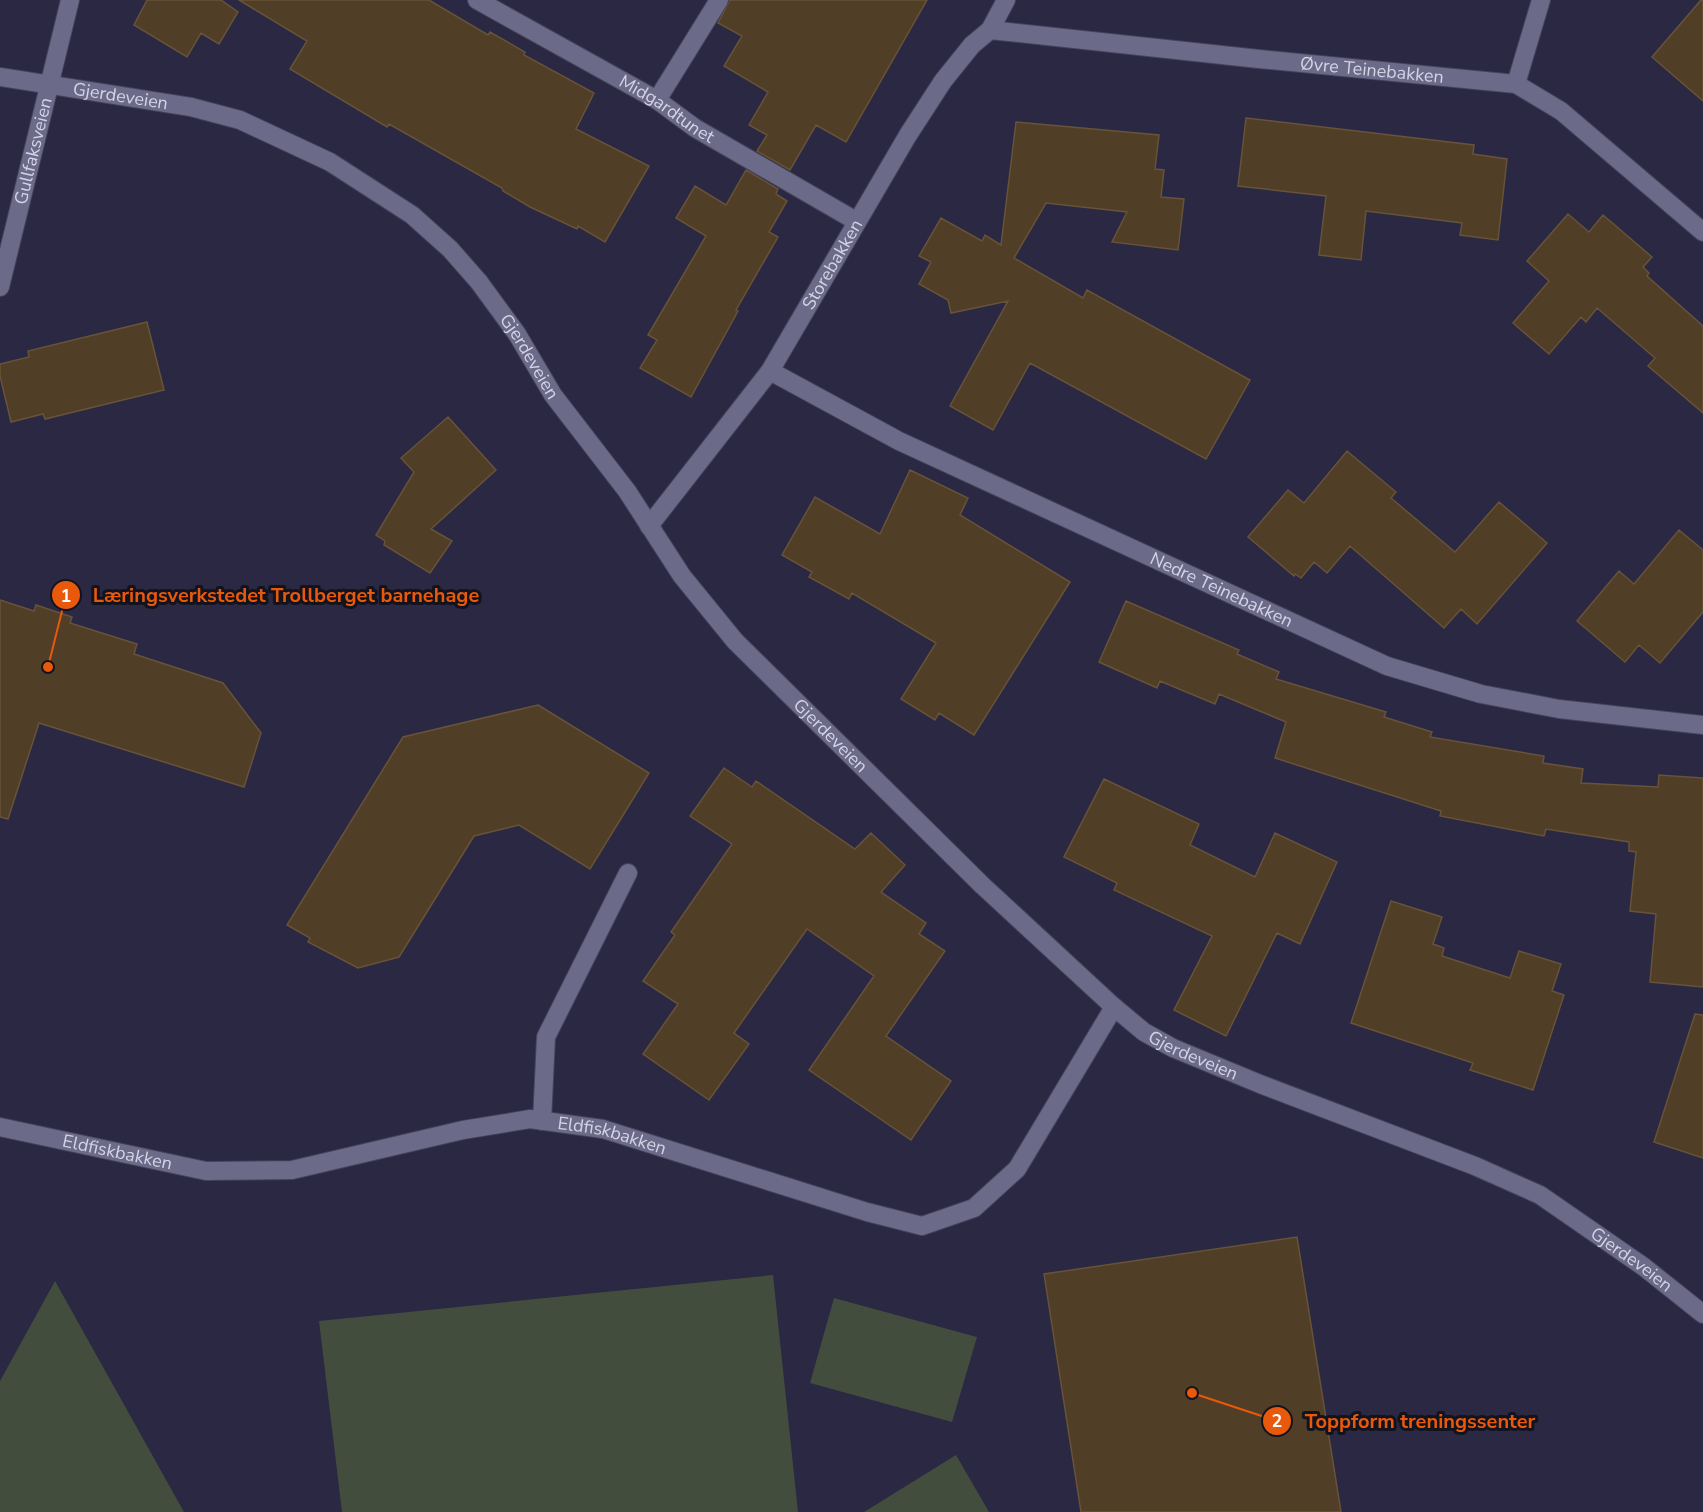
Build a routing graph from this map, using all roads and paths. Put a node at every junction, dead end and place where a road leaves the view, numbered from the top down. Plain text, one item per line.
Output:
1 (70, 0) edge
2 (477, 0) edge
3 (719, 0) edge
4 (1006, 0) edge
5 (1540, 0) edge
6 (990, 30) junction
7 (0, 77) edge
8 (1516, 84) junction
9 (49, 85) junction
10 (657, 100) junction
11 (856, 221) junction
12 (1703, 232) edge
13 (0, 287) edge
14 (770, 370) junction
15 (649, 526) junction
16 (1703, 725) edge
17 (628, 873) dead end
18 (1114, 1007) junction
19 (542, 1121) junction
20 (0, 1127) edge
21 (1703, 1314) edge

1 - 9 street, Gjerdeveien
2 - 10 street, Midgardtunet
3 - 10 street
4 - 6 street, Storebakken
5 - 8 street
6 - 8 street, Øvre Teinebakken
6 - 11 street, Storebakken
7 - 9 street, Gjerdeveien
8 - 12 street, Øvre Teinebakken
9 - 13 street, Gullfaksveien
9 - 15 street, Gjerdeveien
10 - 11 street, Midgardtunet
11 - 14 street, Storebakken
14 - 15 street, Storebakken
14 - 16 street, Nedre Teinebakken
15 - 18 street, Gjerdeveien
17 - 19 street
18 - 19 street, Eldfiskbakken
18 - 21 street, Gjerdeveien
19 - 20 street, Eldfiskbakken

